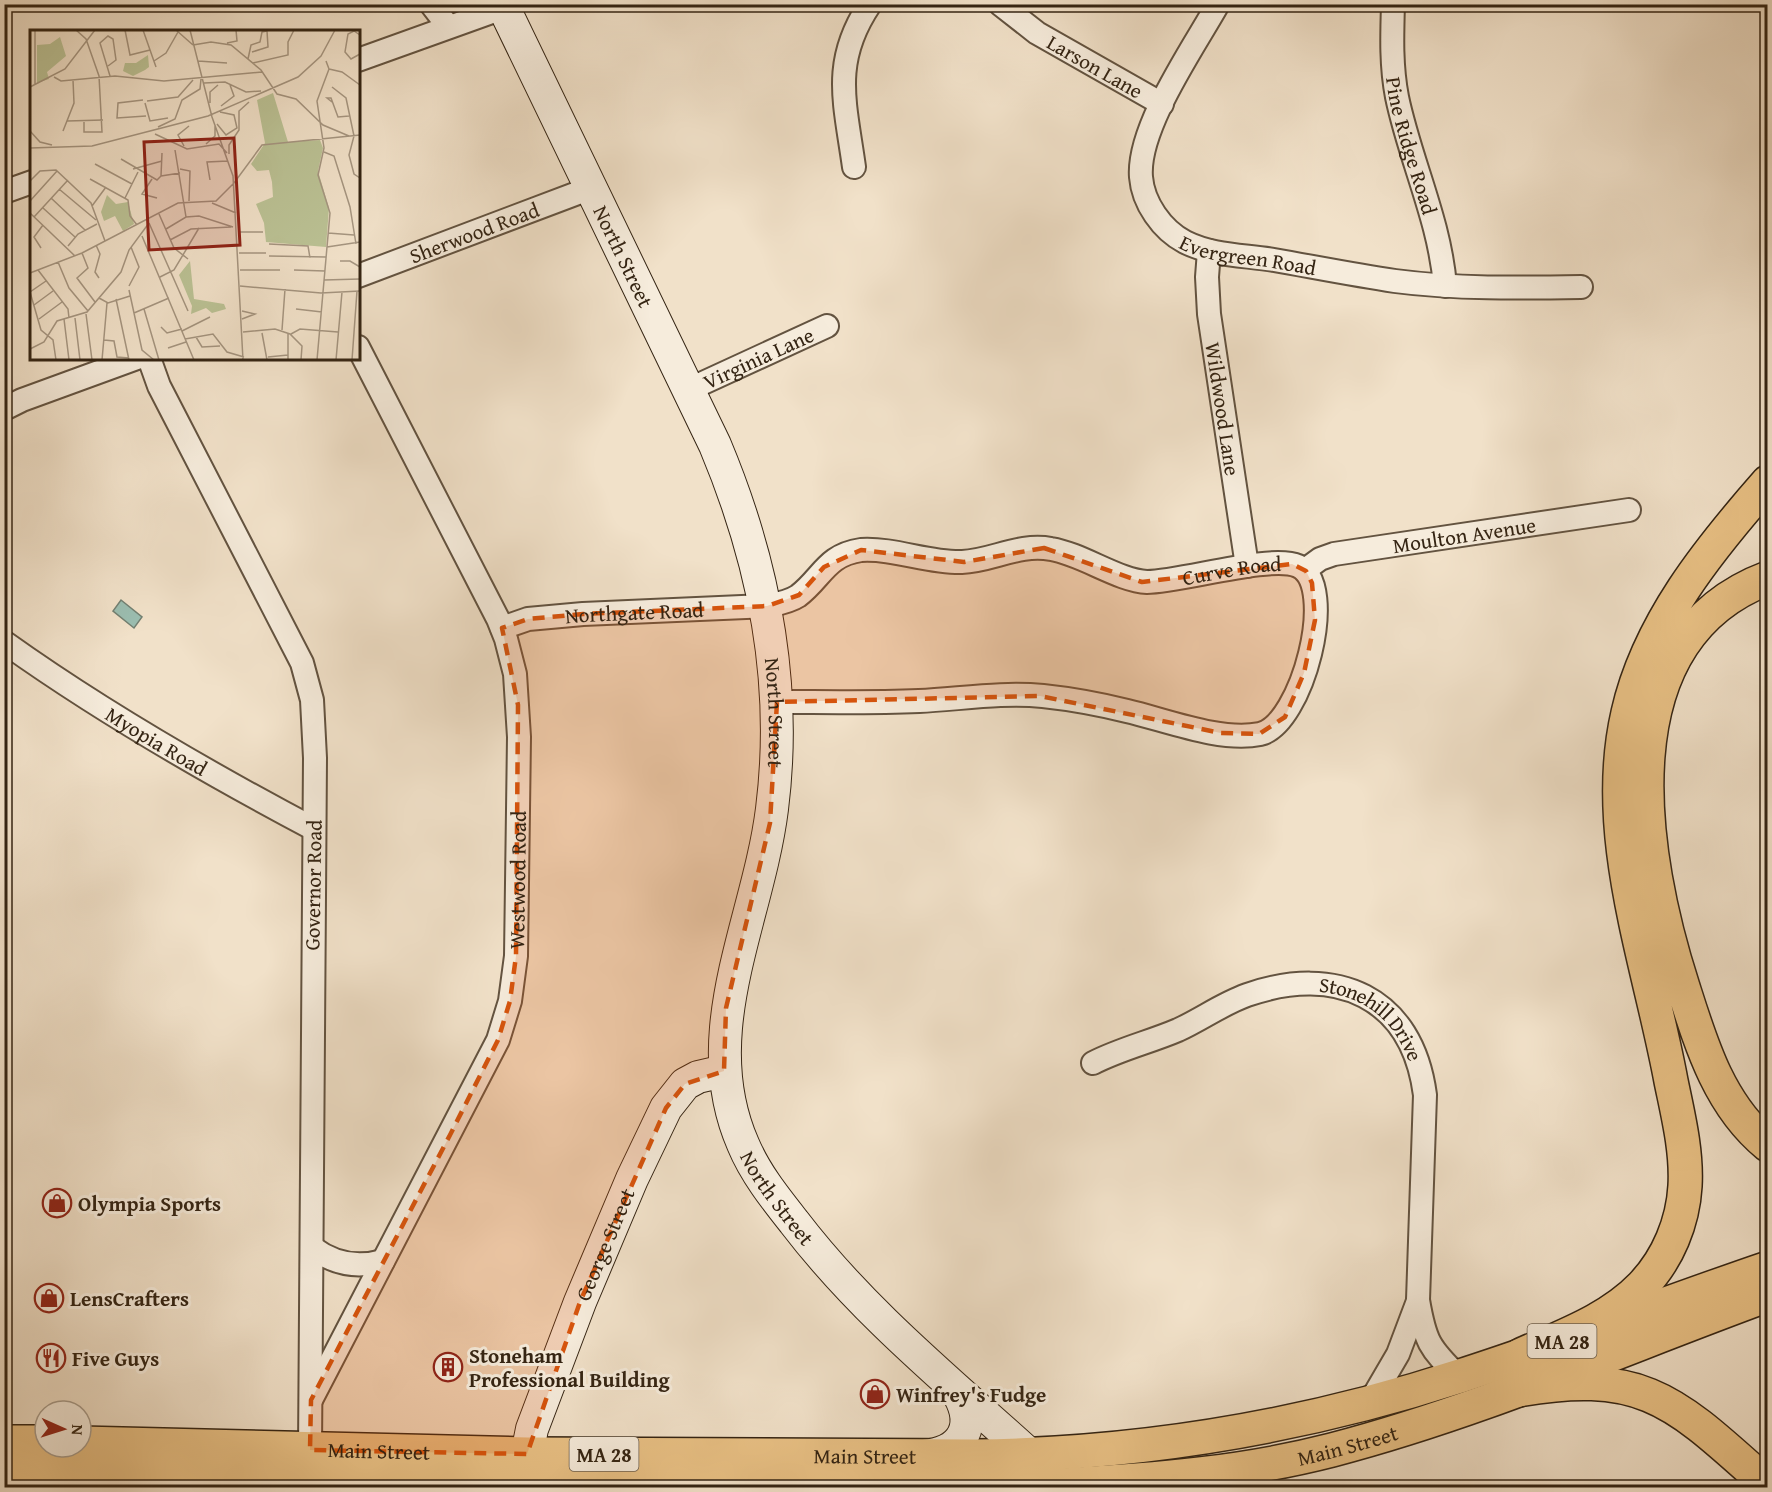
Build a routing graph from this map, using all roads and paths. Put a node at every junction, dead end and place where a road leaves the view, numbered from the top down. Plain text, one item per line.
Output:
1 (430, 4) edge
2 (870, 4) edge
3 (1000, 4) edge
4 (1218, 4) edge
5 (1393, 4) edge
6 (503, 6) edge
7 (448, 26) junction
8 (360, 59) edge
9 (1162, 104) junction
10 (854, 167) dead end
11 (30, 183) edge
12 (591, 188) junction
13 (4, 192) edge
14 (1209, 251) junction
15 (360, 275) edge
16 (1445, 286) junction
17 (1581, 287) dead end
18 (827, 326) dead end
19 (360, 351) edge
20 (132, 360) edge
21 (150, 360) edge
22 (690, 389) junction
23 (4, 409) edge
24 (1767, 482) edge
25 (1629, 510) dead end
26 (1247, 566) junction
27 (1305, 570) junction
28 (1767, 578) edge
29 (766, 606) junction
30 (502, 628) junction
31 (4, 642) edge
32 (777, 702) junction
33 (314, 829) junction
34 (1093, 1063) dead end
35 (724, 1071) junction
36 (1767, 1145) edge
37 (313, 1248) junction
38 (383, 1261) junction
39 (1767, 1268) edge
40 (1767, 1295) edge
41 (1418, 1300) junction
42 (1521, 1355) junction
43 (1459, 1377) junction
44 (956, 1390) junction
45 (1513, 1391) junction
46 (311, 1400) junction
47 (1370, 1402) junction
48 (4, 1442) edge
49 (33, 1442) edge
50 (93, 1443) edge
51 (310, 1450) junction
52 (527, 1454) junction
53 (1030, 1455) junction
54 (923, 1456) junction
55 (4, 1471) edge
56 (222, 1481) edge
57 (1767, 1485) edge
58 (1064, 1486) edge

1 - 7 street
2 - 10 street
3 - 9 street, Larson Lane
4 - 9 street, Evergreen Road
5 - 16 street, Pine Ridge Road
6 - 7 street
6 - 12 street, North Street
7 - 8 street
9 - 14 street, Evergreen Road
11 - 13 street
12 - 15 street, Sherwood Road
12 - 22 street, North Street
14 - 16 street, Evergreen Road
14 - 26 street, Wildwood Lane
16 - 17 street, Evergreen Road
18 - 22 street, Virginia Lane
19 - 30 street, Westwood Road
20 - 23 street
21 - 33 street, Governor Road
22 - 29 street, North Street
24 - 42 main road
25 - 27 street, Moulton Avenue
26 - 27 street, Curve Road
26 - 29 street, Curve Road
27 - 32 street, Curve Road
28 - 36 main road
29 - 30 street, Northgate Road
29 - 32 street, North Street
30 - 38 street, Westwood Road
31 - 33 street, Myopia Road
32 - 35 street, North Street
33 - 37 street, Governor Road
34 - 41 street, Stonehill Drive
35 - 44 street, North Street
35 - 52 street, George Street
37 - 38 street
37 - 46 street, Governor Road
38 - 46 street, Westwood Road
39 - 42 main road, Main Street / MA 28
40 - 45 main road, Main Street / MA 28
41 - 43 street, Stonehill Drive
41 - 47 street, Stonehill Drive
42 - 43 main road, Main Street / MA 28
43 - 47 main road, Main Street / MA 28
44 - 53 street, North Street
44 - 54 street, North Street
45 - 57 main road
45 - 58 main road, Main Street / MA 28
46 - 51 street, Governor Road
47 - 53 main road, Main Street / MA 28
48 - 49 main road
50 - 51 main road, Main Street / MA 28
51 - 52 main road, Main Street / MA 28
52 - 54 main road, Main Street / MA 28
53 - 54 main road, Main Street / MA 28
53 - 58 street, North Street
55 - 56 main road, Main Street / MA 28
56 - 58 main road, Main Street / MA 28

